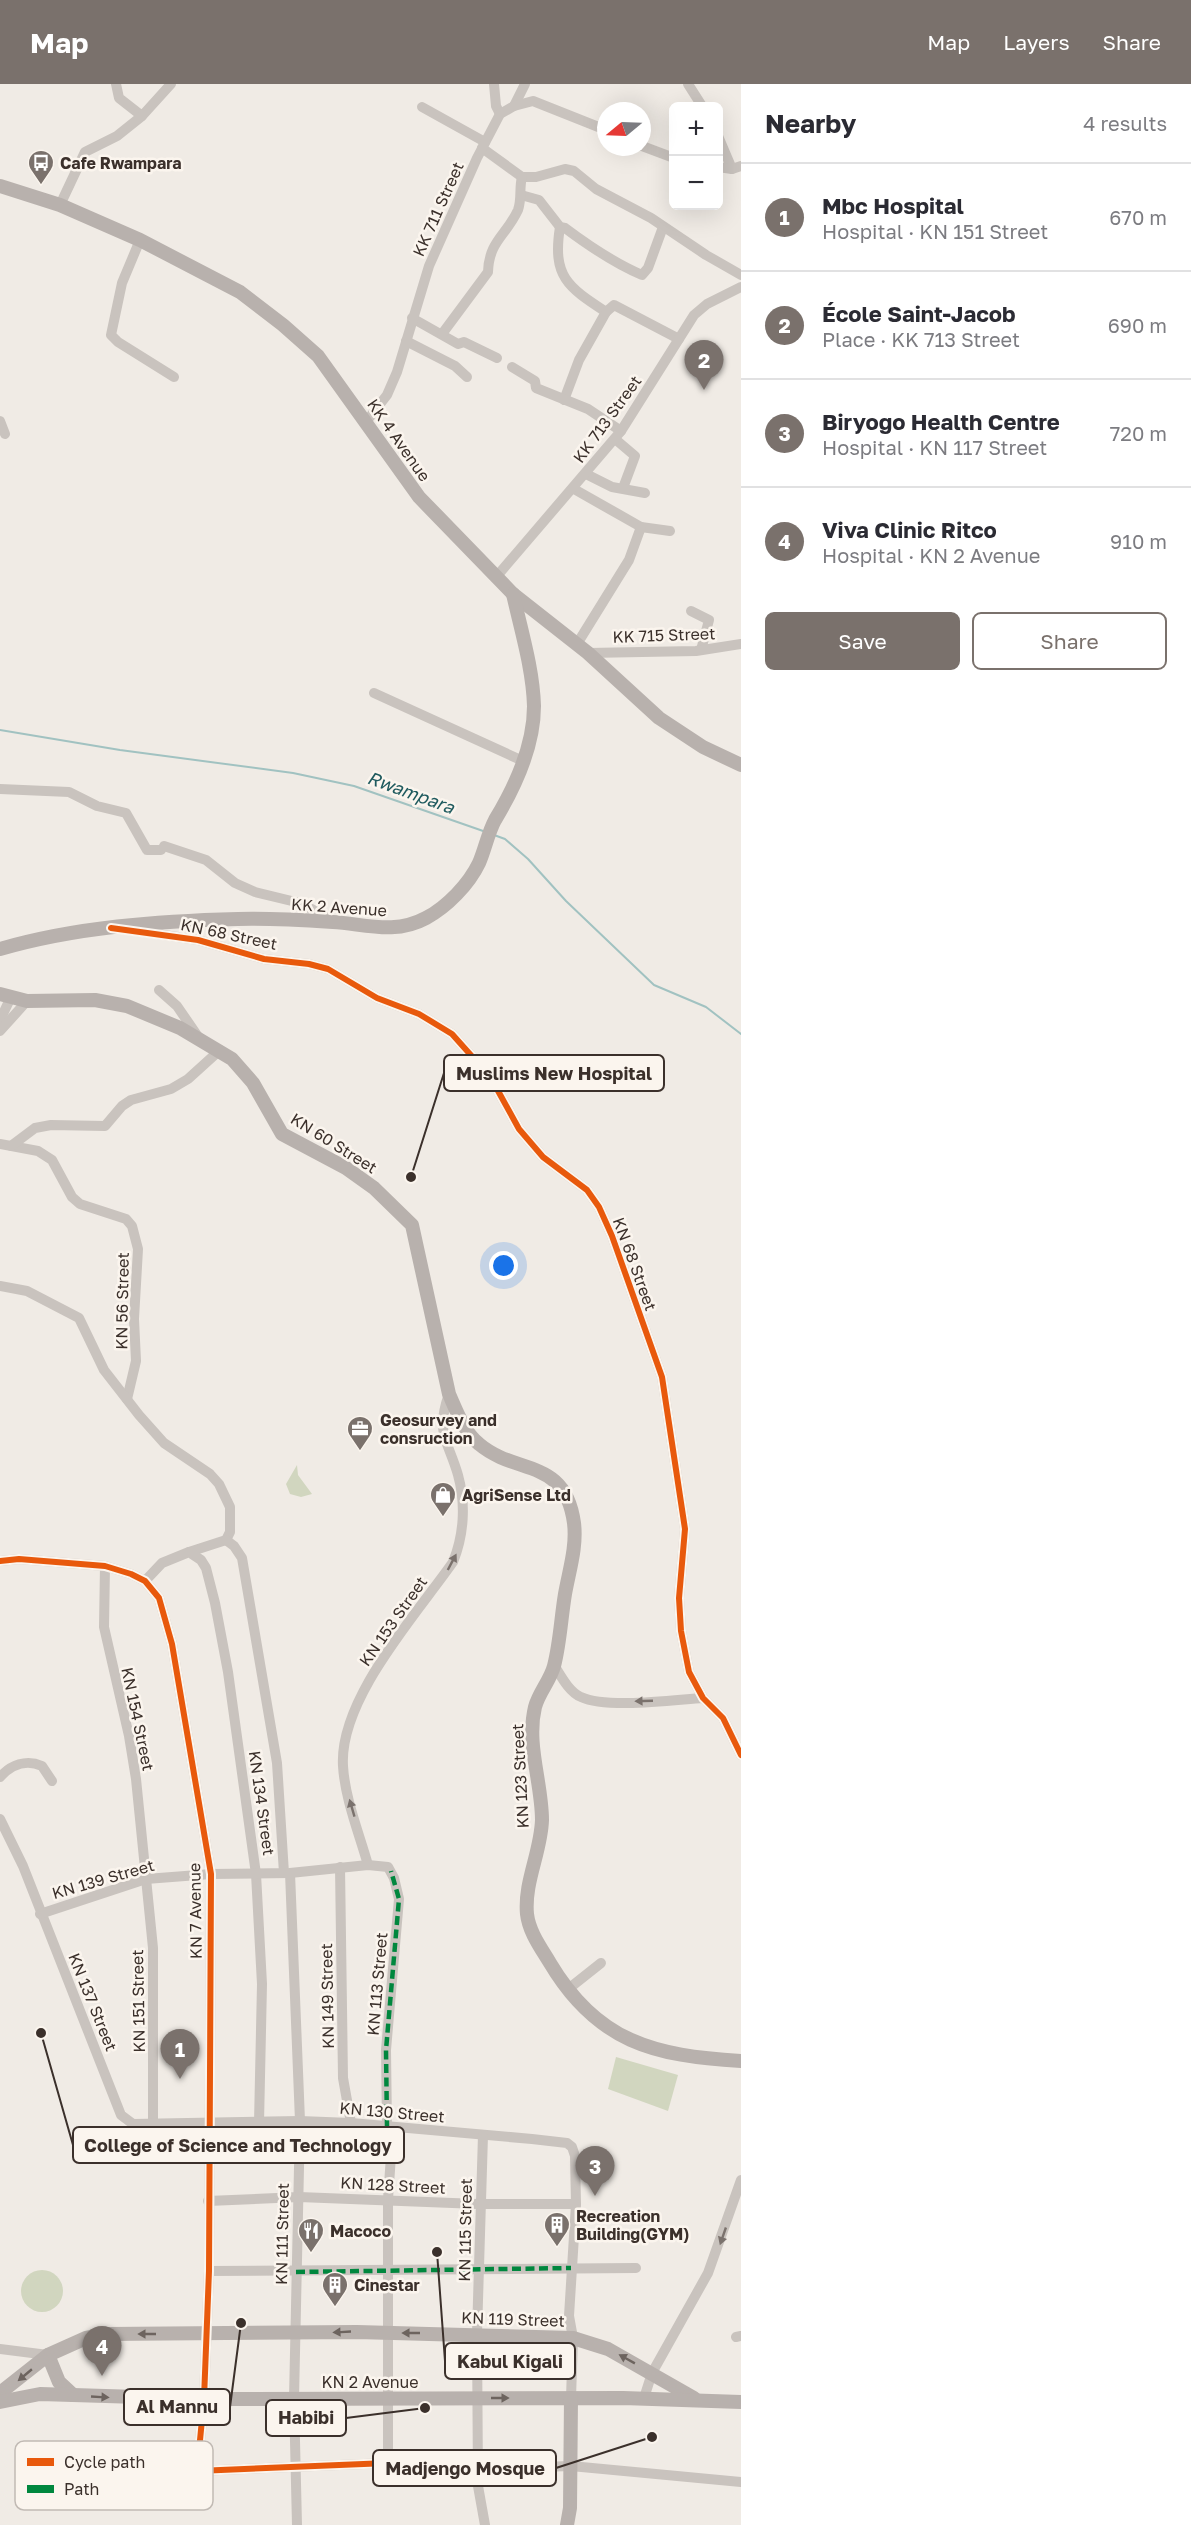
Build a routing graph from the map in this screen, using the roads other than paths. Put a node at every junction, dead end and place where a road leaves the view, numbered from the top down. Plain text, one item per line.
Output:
1 (116, 84) edge
2 (171, 84) edge
3 (494, 84) edge
4 (525, 84) edge
5 (688, 84) edge
6 (699, 102) edge
7 (514, 106) junction
8 (422, 107) dead end
9 (500, 114) junction
10 (142, 116) junction
11 (597, 126) edge
12 (484, 145) junction
13 (723, 145) edge
14 (651, 149) edge
15 (669, 156) edge
16 (736, 168) edge
17 (522, 177) junction
18 (0, 186) edge
19 (521, 195) junction
20 (60, 206) junction
21 (560, 227) junction
22 (663, 227) junction
23 (140, 240) junction
24 (741, 275) edge
25 (741, 286) edge
26 (606, 312) junction
27 (412, 318) junction
28 (442, 334) junction
29 (679, 339) junction
30 (406, 341) junction
31 (497, 358) dead end
32 (512, 367) dead end
33 (174, 377) dead end
34 (467, 377) dead end
35 (564, 400) junction
36 (0, 421) edge
37 (366, 422) junction
38 (5, 434) dead end
39 (618, 435) junction
40 (586, 474) junction
41 (623, 488) junction
42 (573, 489) junction
43 (645, 493) dead end
44 (641, 526) junction
45 (670, 531) dead end
46 (497, 576) junction
47 (513, 594) junction
48 (691, 611) dead end
49 (741, 644) edge
50 (582, 648) junction
51 (701, 650) junction
52 (374, 693) dead end
53 (524, 761) junction
54 (741, 765) edge
55 (0, 789) edge
56 (336, 922) junction
57 (111, 928) junction
58 (0, 950) edge
59 (159, 990) dead end
60 (5, 995) edge
61 (27, 1001) junction
62 (0, 1020) edge
63 (0, 1031) edge
64 (199, 1038) junction
65 (220, 1050) junction
66 (5, 1145) edge
67 (0, 1286) edge
68 (449, 1394) junction
69 (127, 1399) junction
70 (516, 1462) joint
71 (226, 1540) junction
72 (189, 1552) junction
73 (0, 1561) edge
74 (105, 1566) junction
75 (145, 1581) junction
76 (554, 1665) junction
77 (703, 1698) junction
78 (741, 1755) edge
79 (0, 1777) edge
80 (52, 1781) dead end
81 (0, 1819) edge
82 (368, 1865) junction
83 (340, 1867) junction
84 (287, 1873) junction
85 (211, 1874) junction
86 (256, 1874) junction
87 (146, 1879) junction
88 (40, 1914) junction
89 (601, 1963) dead end
90 (567, 1990) junction
91 (741, 2061) edge
92 (208, 2121) junction
93 (300, 2121) junction
94 (153, 2123) junction
95 (259, 2123) junction
96 (351, 2123) junction
97 (390, 2127) junction
98 (483, 2135) junction
99 (741, 2180) edge
100 (299, 2197) junction
101 (388, 2199) junction
102 (208, 2201) junction
103 (478, 2204) junction
104 (576, 2204) junction
105 (480, 2267) junction
106 (571, 2268) junction
107 (636, 2268) dead end
108 (387, 2269) junction
109 (209, 2271) junction
110 (296, 2272) junction
111 (296, 2333) junction
112 (388, 2333) junction
113 (477, 2333) junction
114 (205, 2334) junction
115 (573, 2338) junction
116 (0, 2349) edge
117 (48, 2355) junction
118 (652, 2373) junction
119 (0, 2393) edge
120 (73, 2395) junction
121 (388, 2398) junction
122 (570, 2398) junction
123 (644, 2398) junction
124 (204, 2399) junction
125 (294, 2399) junction
126 (477, 2399) junction
127 (696, 2399) junction
128 (0, 2402) edge
129 (741, 2402) edge
130 (199, 2441) edge
131 (388, 2463) junction
132 (571, 2466) junction
133 (296, 2468) junction
134 (213, 2470) edge
135 (479, 2470) junction
136 (741, 2482) edge
137 (297, 2525) edge
138 (485, 2525) edge
139 (567, 2525) edge

1 - 10 street
2 - 10 street
3 - 9 street
4 - 7 street
5 - 6 street
7 - 9 street
7 - 11 street
8 - 12 street
9 - 12 street, KK 711 Street
10 - 20 street
12 - 17 street
12 - 27 street, KK 711 Street
13 - 16 street
14 - 15 street
17 - 19 street
17 - 22 street
18 - 20 main road, KK 4 Avenue
19 - 21 street
19 - 28 street
20 - 23 main road, KK 4 Avenue
21 - 22 street
21 - 26 street
22 - 24 street
23 - 33 street
23 - 37 main road, KK 4 Avenue
25 - 29 street, KK 713 Street
26 - 29 street
26 - 35 street
27 - 28 street
27 - 30 street, KK 711 Street
28 - 31 street
29 - 39 street, KK 713 Street
30 - 34 street
30 - 37 street, KK 711 Street
32 - 35 street
35 - 39 street
36 - 38 street
37 - 46 main road, KK 4 Avenue
39 - 40 street, KK 713 Street
39 - 41 street
40 - 41 street
40 - 42 street, KK 713 Street
41 - 43 street
42 - 44 street
42 - 46 street, KK 713 Street
44 - 45 street
44 - 50 street
46 - 47 main road, KK 4 Avenue
47 - 50 main road, KK 4 Avenue
47 - 53 main road, KK 2 Avenue
48 - 51 street
49 - 51 street, KK 715 Street
50 - 51 street, KK 715 Street
50 - 54 main road, KK 4 Avenue
52 - 53 street
53 - 56 main road, KK 2 Avenue
55 - 56 street
56 - 57 main road, KK 2 Avenue
57 - 58 main road, KK 2 Avenue
57 - 77 street, KN 68 Street
59 - 64 street
60 - 61 main road, KN 60 Street
60 - 62 street
61 - 63 street
61 - 64 main road, KN 60 Street
64 - 65 main road, KN 60 Street
65 - 66 street
65 - 68 main road, KN 60 Street
66 - 69 street, KN 56 Street
67 - 69 street
68 - 70 main road, KN 60 Street
82 -> 68 street, KN 153 Street
69 - 71 street
70 - 76 main road, KN 123 Street
71 - 72 street
71 - 84 street, KN 111 Street
72 - 75 street
72 - 86 street, KN 134 Street
73 - 74 street
74 - 75 street
74 - 87 street, KN 154 Street
75 - 85 street, KN 7 Avenue
77 -> 76 street
76 - 90 main road, KN 123 Street
77 - 78 street, KN 68 Street
79 - 80 street
81 - 88 street, KN 137 Street
82 - 83 street, KN 113 Street
82 - 97 street, KN 113 Street
83 - 84 street, KN 113 Street
83 - 96 street, KN 149 Street
84 - 86 street, KN 139 Street
84 - 93 street, KN 111 Street
85 - 86 street, KN 139 Street
85 - 87 street, KN 139 Street
85 - 92 street, KN 7 Avenue
86 - 95 street, KN 134 Street
87 - 88 street, KN 139 Street
87 - 94 street, KN 151 Street
88 - 94 street, KN 137 Street
89 - 90 street
90 - 91 main road, KN 123 Street
92 - 94 street, KN 137 Street
92 - 95 street, KN 130 Street
92 - 102 street, KN 7 Avenue
93 - 95 street, KN 130 Street
93 - 96 street, KN 130 Street
93 - 100 street, KN 111 Street
96 - 97 street, KN 130 Street
97 - 98 street, KN 130 Street
97 - 101 street, KN 113 Street
98 - 103 street, KN 115 Street
98 - 104 street, KN 130 Street
99 -> 118 street
100 - 101 street, KN 128 Street
100 - 102 street, KN 128 Street
100 - 110 street, KN 111 Street
101 - 103 street, KN 128 Street
101 - 108 street, KN 113 Street
102 - 109 street, KN 7 Avenue
103 - 104 street, KN 128 Street
103 - 105 street, KN 115 Street
104 - 106 street
105 - 106 street
105 - 108 street
105 - 113 street, KN 115 Street
106 - 107 street
106 - 115 street
108 - 110 street
108 - 112 street, KN 113 Street
109 - 110 street
109 - 114 street, KN 7 Avenue
110 - 111 street, KN 111 Street
112 -> 111 main road, KN 119 Street
111 - 114 main road, KN 119 Street
111 - 125 street, KN 111 Street
113 -> 112 main road, KN 119 Street
112 - 121 street, KN 113 Street
113 - 115 main road, KN 119 Street
113 - 126 street, KN 115 Street
114 -> 117 main road, KN 119 Street
114 - 124 street, KN 7 Avenue
118 -> 115 main road, KN 119 Street
115 - 122 street
116 - 117 street
117 -> 119 main road, KN 119 Street
117 - 120 main road
118 - 123 street
118 - 127 main road, KN 119 Street
120 -> 124 main road, KN 2 Avenue
120 - 128 main road, KN 2 Avenue
121 - 125 main road, KN 2 Avenue
121 - 126 main road, KN 2 Avenue
121 - 131 street, KN 113 Street
122 - 123 main road, KN 2 Avenue
126 -> 122 main road, KN 2 Avenue
122 - 132 main road
123 - 127 main road, KN 2 Avenue
124 - 125 main road, KN 2 Avenue
124 - 130 street, KN 7 Avenue
125 - 133 street, KN 111 Street
126 - 135 street, KN 115 Street
127 - 129 main road, KN 2 Avenue
131 - 133 street
131 - 135 street
132 - 135 street
132 - 136 street
132 - 139 main road
133 - 134 street
133 - 137 street, KN 111 Street
135 - 138 street, KN 115 Street

